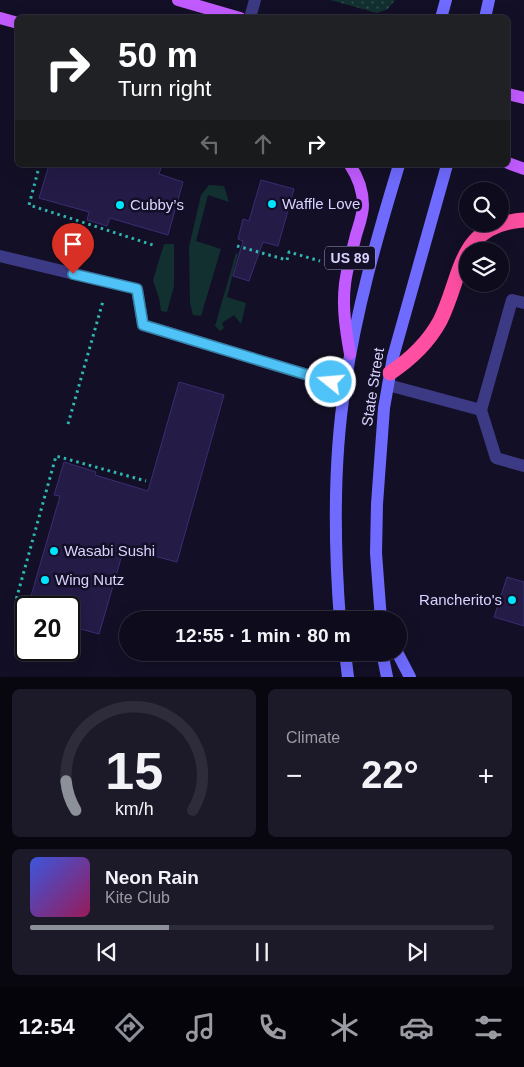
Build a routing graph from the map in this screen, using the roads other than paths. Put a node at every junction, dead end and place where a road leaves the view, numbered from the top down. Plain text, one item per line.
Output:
1 (178, 0) edge
2 (255, 0) edge
3 (446, 0) edge
4 (489, 0) edge
5 (230, 15) edge
6 (251, 15) edge
7 (442, 15) edge
8 (486, 15) edge
9 (0, 18) edge
10 (15, 22) edge
11 (510, 94) edge
12 (524, 98) edge
13 (510, 165) edge
14 (351, 167) edge
15 (398, 167) edge
16 (445, 167) edge
17 (524, 169) edge
18 (524, 220) edge
19 (0, 256) edge
20 (524, 303) edge
21 (350, 354) junction
22 (389, 379) junction
23 (344, 386) junction
24 (481, 410) junction
25 (524, 466) edge
26 (339, 611) edge
27 (380, 611) edge
28 (347, 661) edge
29 (384, 661) edge
30 (402, 661) edge
31 (349, 674) edge
32 (387, 677) edge
33 (410, 677) edge

1 - 5 main road
2 - 6 lane
3 - 7 main road
4 - 8 main road
9 - 10 main road
11 - 12 main road
13 - 17 main road
14 - 21 main road, US 89
15 - 21 main road, State Street / US 89
16 - 22 main road, State Street
18 - 22 highway
19 - 23 lane
20 - 24 lane
21 - 23 main road, State Street / US 89
22 - 24 lane
22 - 27 main road, State Street
23 - 26 main road, State Street / US 89
24 - 25 lane
28 - 31 main road
29 - 32 main road
30 - 33 main road

